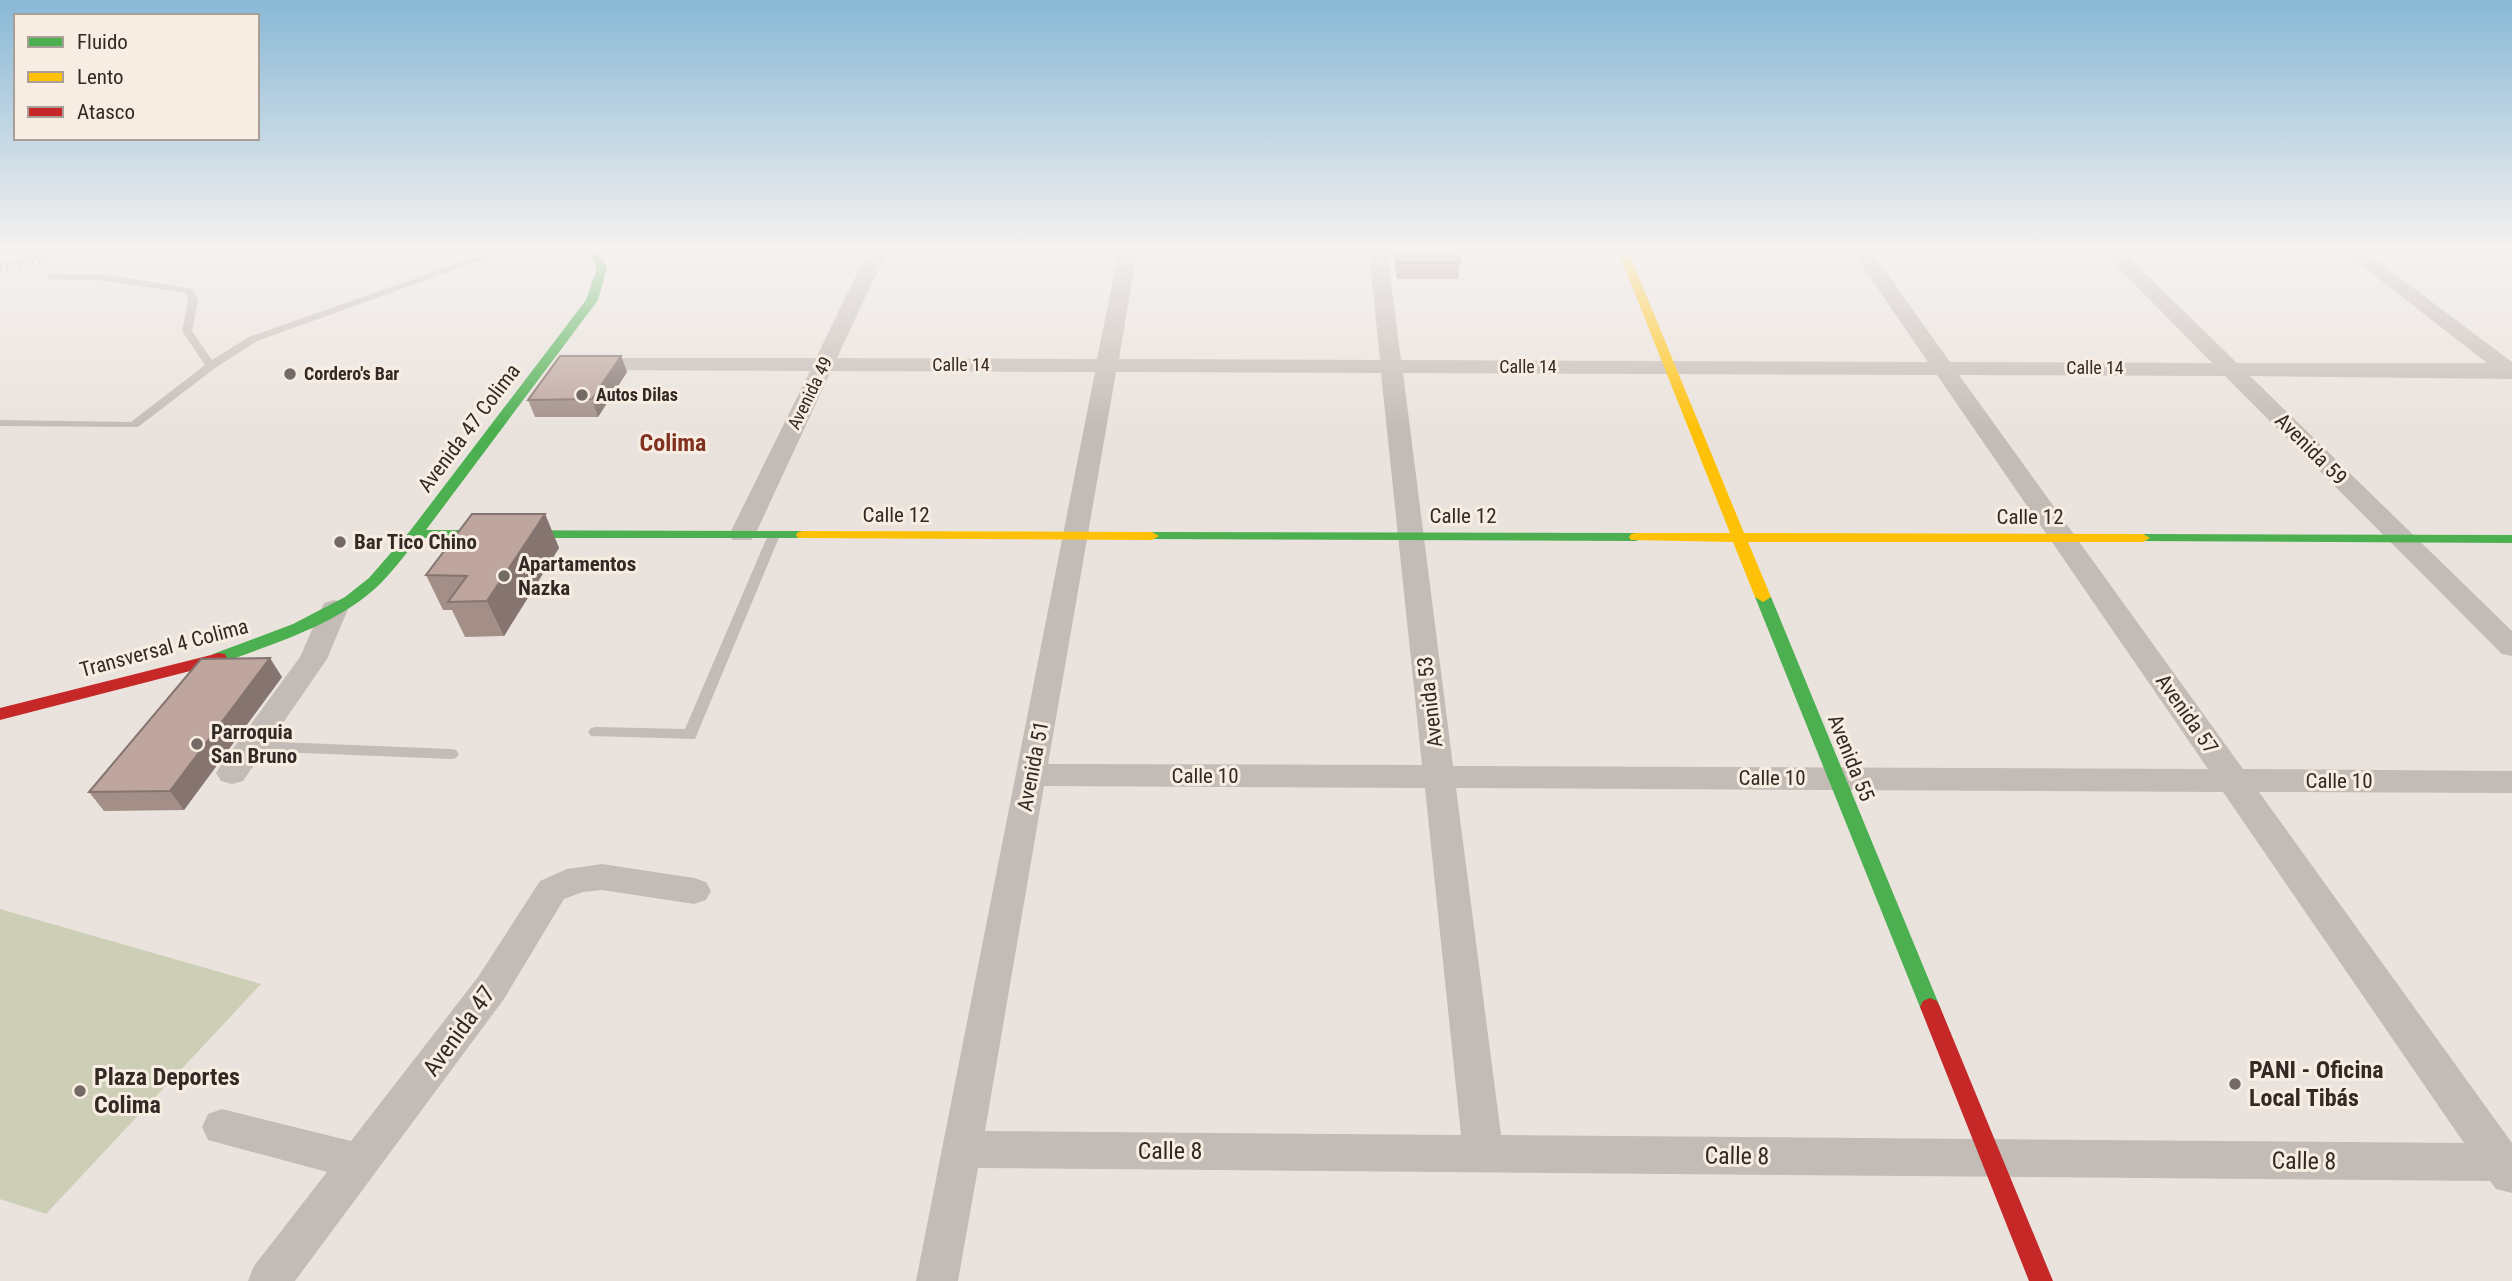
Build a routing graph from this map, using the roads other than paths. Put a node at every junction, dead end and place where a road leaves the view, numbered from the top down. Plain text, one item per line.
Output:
1 (191, 311) edge
2 (333, 311) edge
3 (584, 311) edge
4 (849, 311) edge
5 (1117, 311) edge
6 (1385, 311) edge
7 (1647, 311) edge
8 (1903, 311) edge
9 (2171, 311) edge
10 (2431, 311) edge
11 (545, 363) junction
12 (824, 364) junction
13 (1107, 365) junction
14 (211, 366) junction
15 (1391, 366) junction
16 (1670, 367) junction
17 (1943, 368) junction
18 (2230, 369) junction
19 (2511, 371) edge
20 (0, 423) edge
21 (415, 534) junction
22 (742, 535) junction
23 (774, 535) junction
24 (1076, 536) junction
25 (1411, 537) junction
26 (1739, 538) junction
27 (2063, 538) junction
28 (2403, 539) junction
29 (2512, 540) edge
30 (334, 609) junction
31 (2512, 647) edge
32 (0, 715) edge
33 (596, 732) dead end
34 (252, 746) junction
35 (451, 754) dead end
36 (232, 773) dead end
37 (1031, 775) junction
38 (1439, 777) junction
39 (1836, 778) junction
40 (2234, 780) junction
41 (2512, 782) edge
42 (694, 891) dead end
43 (222, 1127) dead end
44 (961, 1149) junction
45 (1483, 1153) junction
46 (1991, 1158) junction
47 (362, 1162) junction
48 (2509, 1167) edge
49 (269, 1281) edge
50 (937, 1281) edge
51 (2040, 1281) edge

1 - 14 lane
2 - 14 lane
3 - 11 street, Avenida 47 Colima
4 - 12 street, Avenida 49
5 - 13 street, Avenida 51
6 - 15 street, Avenida 53
7 - 16 street, Avenida 55
8 - 17 street, Avenida 57
9 - 18 street, Avenida 59
10 - 19 street
11 - 12 street, Calle 14
11 - 21 street, Avenida 47 Colima
12 - 13 street, Calle 14
12 - 22 street, Avenida 49
13 - 15 street, Calle 14
13 - 24 street, Avenida 51
14 - 20 lane
15 - 16 street, Calle 14
15 - 25 street, Avenida 53
16 - 17 street, Calle 14
16 - 26 street, Avenida 55
17 - 18 street, Calle 14
17 - 27 street, Avenida 57
18 - 19 street, Calle 14
18 - 28 street, Avenida 59
21 - 22 street, Calle 12
21 - 30 street, Avenida 47 Colima
22 - 23 street, Calle 12
23 - 24 street, Calle 12
23 - 33 lane
24 - 25 street, Calle 12
24 - 37 street, Avenida 51
25 - 26 street, Calle 12
25 - 38 street, Avenida 53
26 - 27 street, Calle 12
26 - 39 street, Avenida 55
27 - 28 street, Calle 12
27 - 40 street, Avenida 57
28 - 29 street, Calle 12
28 - 31 street, Avenida 59
30 - 32 street, Transversal 4 Colima
30 - 34 street
34 - 35 lane
34 - 36 street
37 - 38 street, Calle 10
37 - 44 street, Avenida 51
38 - 39 street, Calle 10
38 - 45 street, Avenida 53
39 - 40 street, Calle 10
39 - 46 street, Avenida 55
40 - 41 street, Calle 10
40 - 48 street, Avenida 57
42 - 47 street, Avenida 47
43 - 47 street
44 - 45 street, Calle 8
44 - 50 street, Avenida 51
45 - 46 street, Calle 8
46 - 48 street, Calle 8
46 - 51 street, Avenida 55
47 - 49 street, Avenida 47

